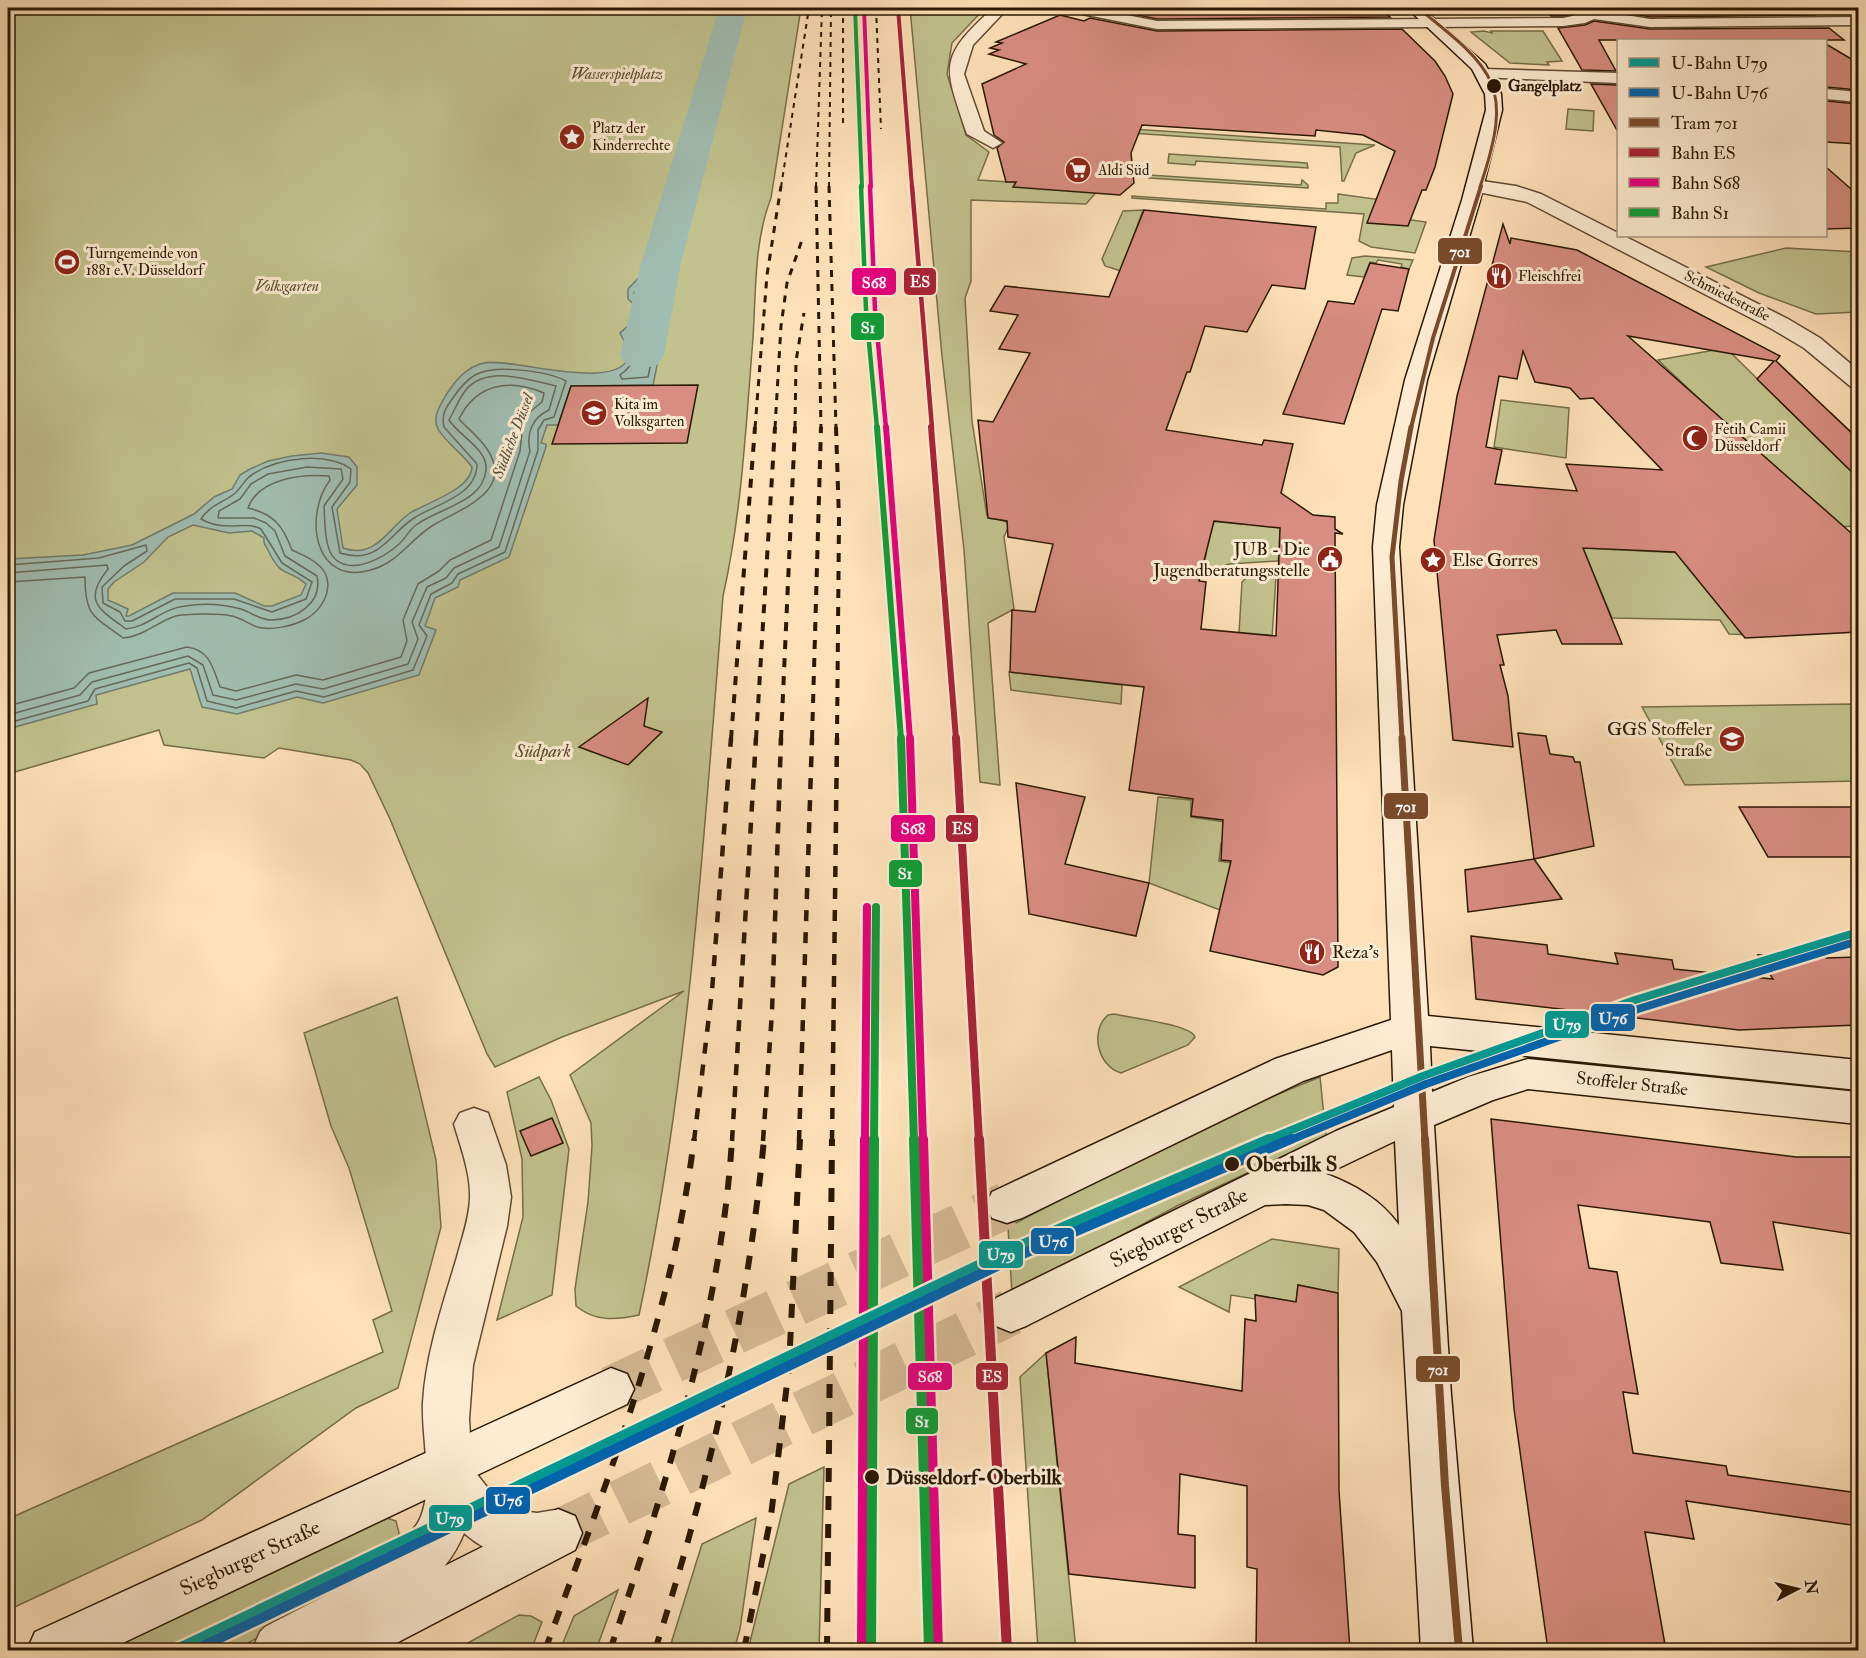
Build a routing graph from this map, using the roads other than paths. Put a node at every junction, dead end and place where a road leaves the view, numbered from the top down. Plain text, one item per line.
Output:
1 (1000, 8) edge
2 (1072, 8) edge
3 (1414, 8) edge
4 (1598, 11) edge
5 (1858, 21) edge
6 (1432, 23) junction
7 (1484, 74) junction
8 (1617, 78) edge
9 (1827, 94) edge
10 (1858, 97) edge
11 (993, 143) dead end
12 (1473, 193) junction
13 (1858, 381) edge
14 (1408, 1029) junction
15 (1858, 1075) edge
16 (1858, 1108) edge
17 (1413, 1116) junction
18 (474, 1124) dead end
19 (1257, 1188) junction
20 (1007, 1205) tunnel mouth
21 (1424, 1311) junction
22 (1011, 1312) tunnel mouth
23 (611, 1389) tunnel mouth
24 (447, 1465) junction
25 (54, 1650) edge
26 (278, 1650) edge
27 (331, 1650) edge
28 (1447, 1650) edge

1 - 11 main road
2 - 6 main road
3 - 6 main road
4 - 5 main road
4 - 6 main road
6 - 7 main road
7 - 8 main road
7 - 12 main road
9 - 10 main road
12 - 13 main road, Schmiedestraße
12 - 14 main road
14 - 15 main road, Stoffeler Straße
14 - 17 main road
14 - 20 main road
16 - 17 main road, Stoffeler Straße
17 - 19 main road, Siegburger Straße
17 - 21 main road
18 - 24 main road
19 - 21 main road
19 - 22 main road, Siegburger Straße
21 - 28 main road
23 - 24 main road, Siegburger Straße
24 - 25 main road, Siegburger Straße
24 - 26 main road
24 - 27 main road

